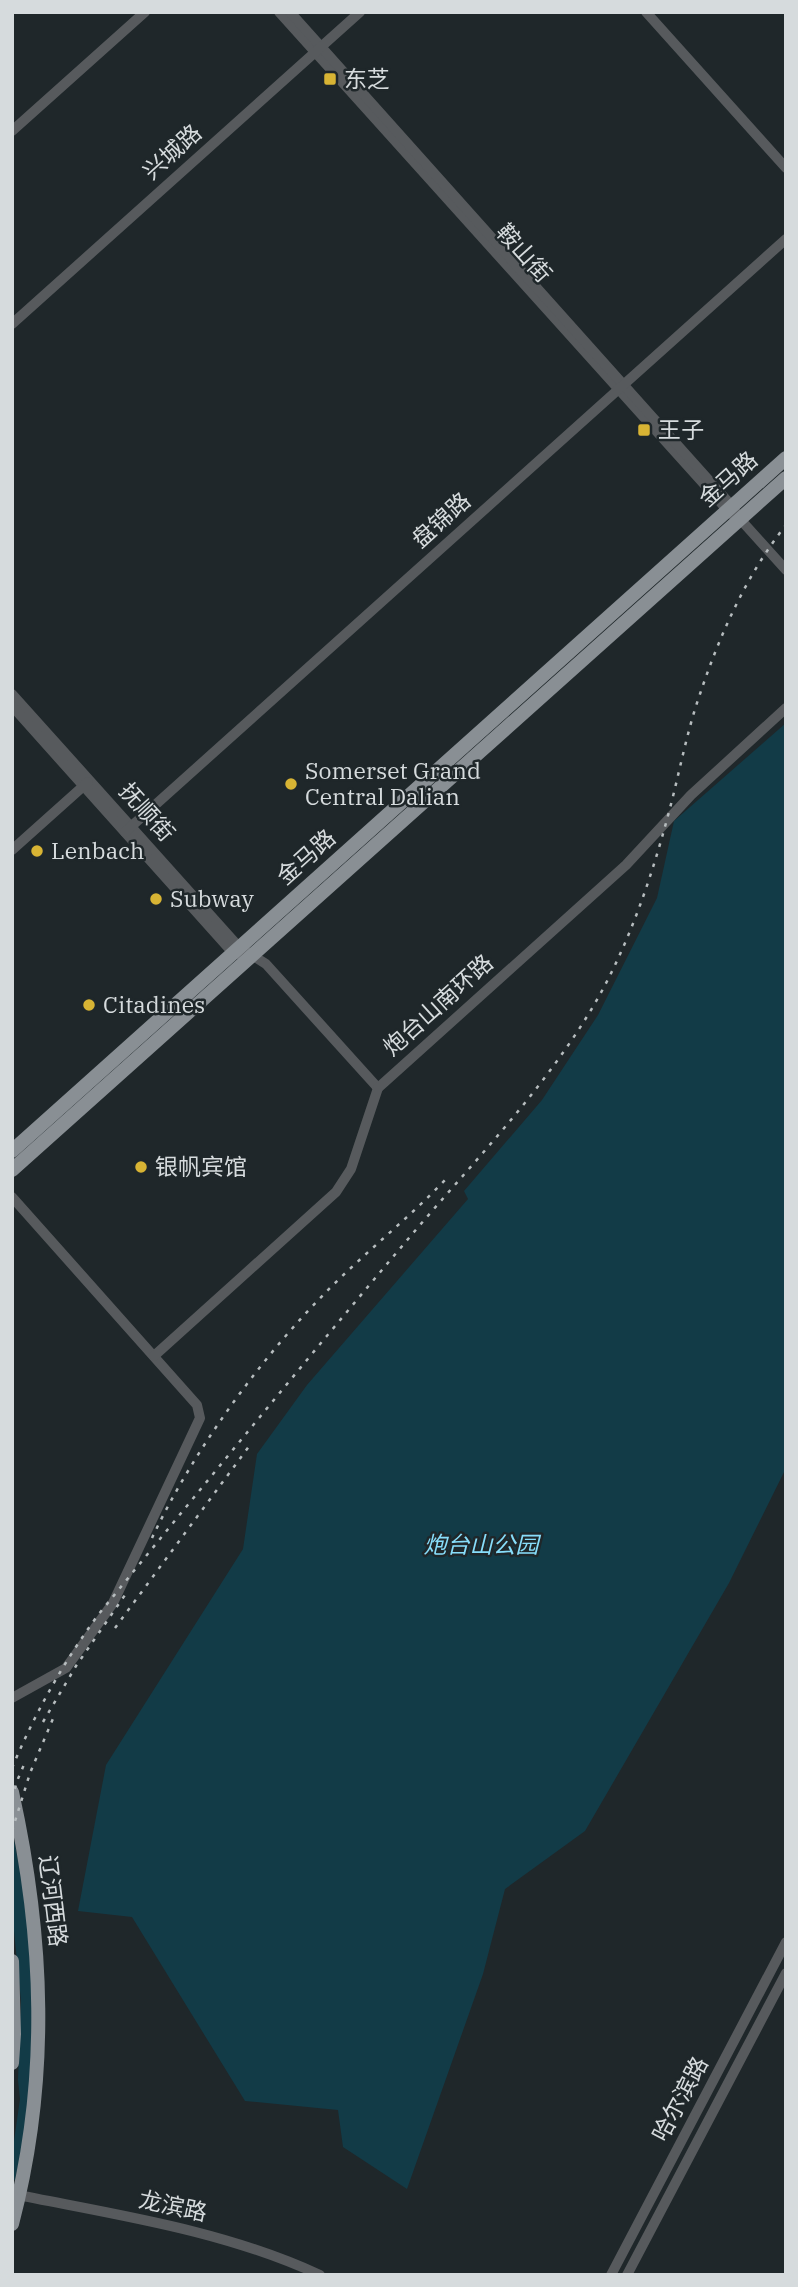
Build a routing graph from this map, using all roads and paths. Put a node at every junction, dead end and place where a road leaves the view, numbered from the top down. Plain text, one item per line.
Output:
1 (145, 12) edge
2 (279, 12) edge
3 (290, 12) edge
4 (360, 12) edge
5 (646, 12) edge
6 (318, 50) junction
7 (12, 131) edge
8 (786, 168) edge
9 (786, 239) edge
10 (12, 324) edge
11 (621, 387) junction
12 (786, 458) edge
13 (786, 478) edge
14 (729, 508) junction
15 (740, 519) junction
16 (786, 570) edge
17 (12, 694) edge
18 (12, 706) edge
19 (786, 708) edge
20 (87, 783) junction
21 (128, 829) junction
22 (12, 850) edge
23 (236, 950) junction
24 (252, 956) junction
25 (378, 1088) junction
26 (12, 1151) edge
27 (12, 1170) edge
28 (12, 1197) edge
29 (154, 1356) junction
30 (12, 1698) edge
31 (12, 1792) edge
32 (786, 1942) edge
33 (783, 1955) edge
34 (12, 1961) edge
35 (786, 1973) edge
36 (12, 2063) edge
37 (15, 2195) edge
38 (12, 2224) edge
39 (320, 2275) edge
40 (611, 2275) edge
41 (627, 2275) edge

1 - 7 street
2 - 6 street, 鞍山街
3 - 6 street, 鞍山街
4 - 6 street, 兴城路
5 - 8 street
6 - 10 street, 兴城路
6 - 11 street, 鞍山街
9 - 11 street, 盘锦路
11 - 14 street, 鞍山街
11 - 21 street, 盘锦路
12 - 14 main road, 金马路
13 - 15 main road, 金马路
14 - 15 street, 鞍山街
14 - 23 main road, 金马路
15 - 16 street, 鞍山街
15 - 24 main road, 金马路
17 - 20 street, 抚顺街
18 - 20 street, 抚顺街
19 - 25 street, 炮台山南环路
20 - 21 street, 抚顺街
20 - 22 street
21 - 23 street, 抚顺街
23 - 24 street, 抚顺街
23 - 26 main road, 金马路
24 - 25 street, 抚顺街
24 - 27 main road, 金马路
25 - 29 street, 炮台山南环路
28 - 29 street
29 - 30 street
31 - 37 main road, 辽河西路
32 - 33 street, 哈尔滨路
33 - 40 street, 哈尔滨路
34 - 36 main road
35 - 41 street, 哈尔滨路
37 - 38 main road, 辽河西路
37 - 39 street, 龙滨路

